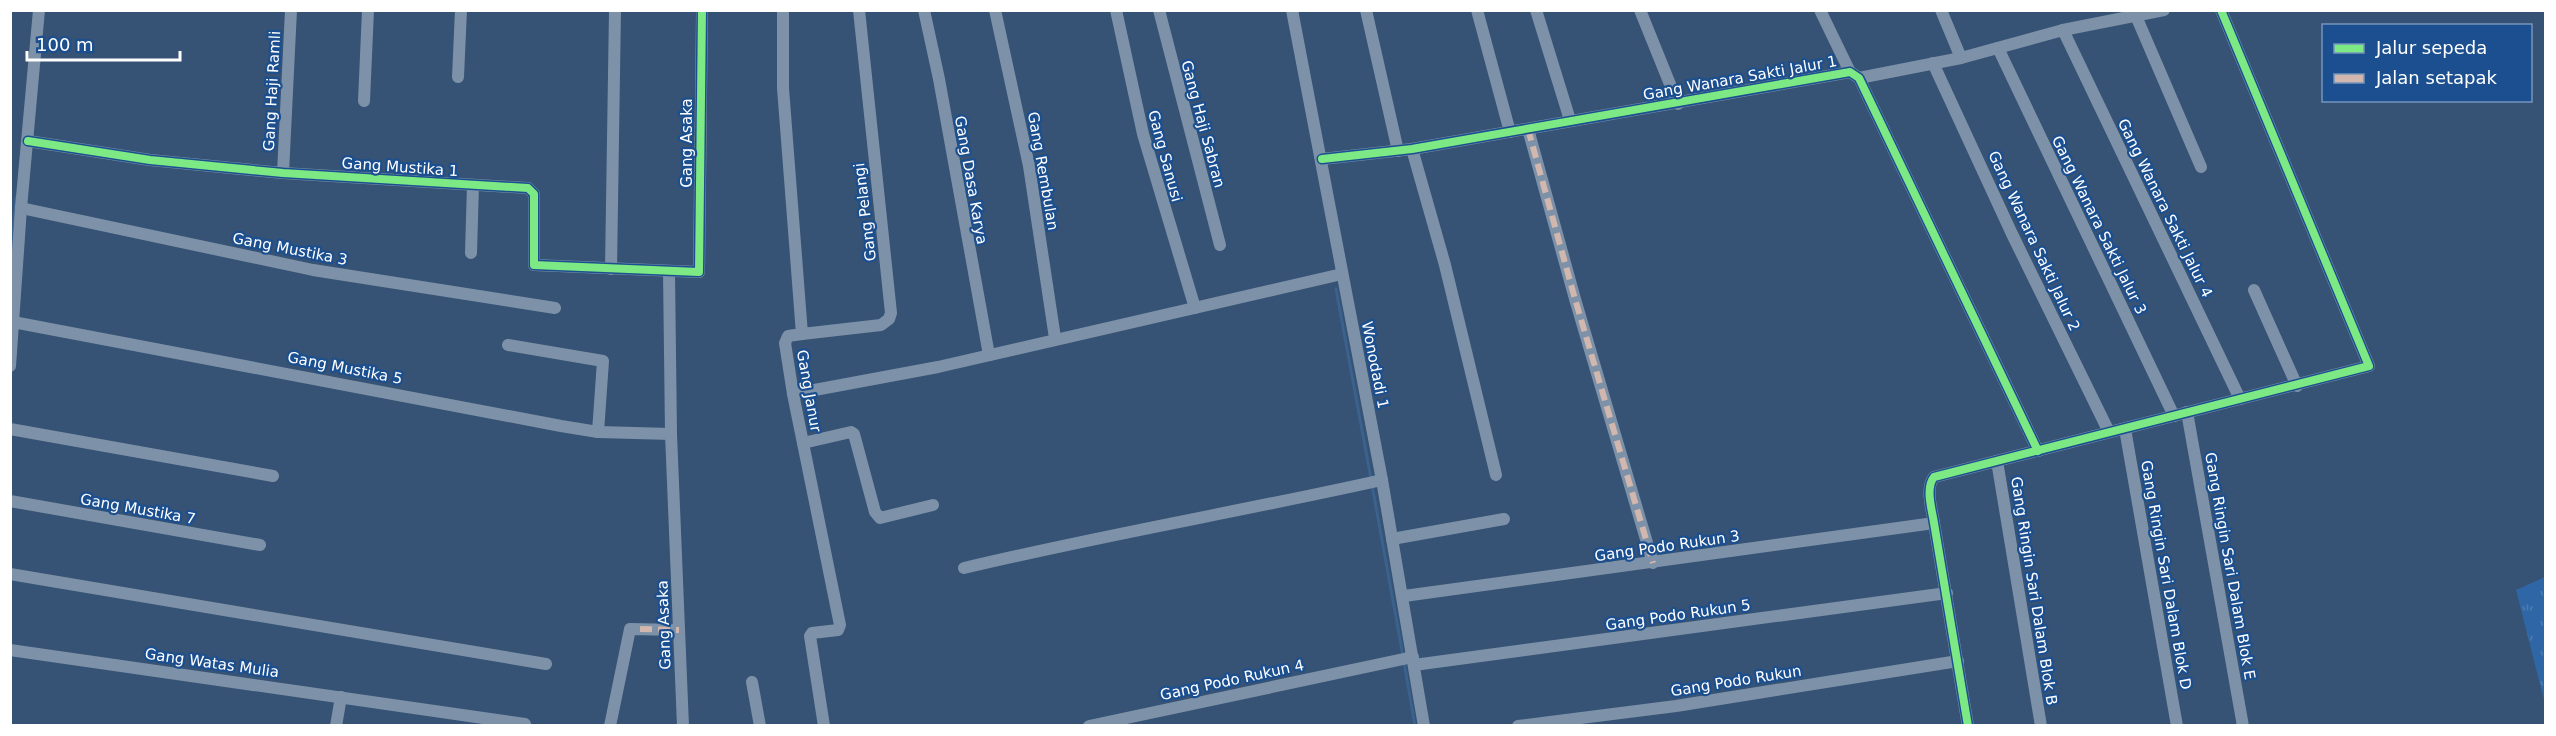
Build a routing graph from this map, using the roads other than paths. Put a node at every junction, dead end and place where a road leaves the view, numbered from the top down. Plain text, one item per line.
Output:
1 (39, 10) edge
2 (291, 10) edge
3 (368, 10) edge
4 (461, 10) edge
5 (615, 10) edge
6 (702, 10) edge
7 (783, 10) edge
8 (859, 10) edge
9 (924, 10) edge
10 (995, 10) edge
11 (1116, 10) edge
12 (1159, 10) edge
13 (1292, 10) edge
14 (1366, 10) edge
15 (1477, 10) edge
16 (1536, 10) edge
17 (1640, 10) edge
18 (1820, 10) edge
19 (1941, 10) edge
20 (2164, 10) edge
21 (2221, 10) edge
22 (2136, 16) junction
23 (2063, 30) junction
24 (1998, 48) junction
25 (1961, 58) junction
26 (1933, 63) junction
27 (1855, 75) junction
28 (458, 76) dead end
29 (364, 101) dead end
30 (1678, 104) junction
31 (1570, 120) junction
32 (1528, 129) junction
33 (1510, 132) junction
34 (28, 141) junction
35 (1412, 149) junction
36 (1398, 151) junction
37 (1322, 159) junction
38 (2201, 167) dead end
39 (283, 173) junction
40 (17, 183) edge
41 (473, 185) junction
42 (21, 207) junction
43 (1220, 245) dead end
44 (471, 253) dead end
45 (611, 269) junction
46 (669, 272) junction
47 (697, 272) joint
48 (1342, 274) junction
49 (14, 283) edge
50 (2254, 290) dead end
51 (555, 308) dead end
52 (1195, 308) junction
53 (13, 321) junction
54 (802, 334) junction
55 (1055, 338) junction
56 (508, 345) dead end
57 (989, 355) junction
58 (11, 359) edge
59 (2297, 386) junction
60 (793, 394) junction
61 (2240, 399) junction
62 (2187, 412) junction
63 (2174, 416) junction
64 (10, 429) edge
65 (2125, 429) junction
66 (598, 432) junction
67 (2109, 432) junction
68 (671, 434) junction
69 (803, 443) junction
70 (2038, 451) junction
71 (1997, 461) junction
72 (1496, 475) dead end
73 (273, 476) dead end
74 (1382, 481) junction
75 (10, 501) edge
76 (933, 505) dead end
77 (1504, 519) dead end
78 (1934, 523) junction
79 (1392, 539) junction
80 (260, 545) dead end
81 (1653, 563) junction
82 (964, 568) dead end
83 (10, 574) edge
84 (1947, 593) junction
85 (1404, 596) junction
86 (679, 630) junction
87 (10, 650) edge
88 (1413, 660) junction
89 (1958, 661) junction
90 (546, 664) dead end
91 (752, 682) dead end
92 (341, 697) junction
93 (525, 724) dead end
94 (336, 726) edge
95 (610, 726) edge
96 (683, 726) edge
97 (760, 726) edge
98 (824, 726) edge
99 (1089, 726) edge
100 (1424, 726) edge
101 (1518, 726) edge
102 (1968, 726) edge
103 (2041, 726) edge
104 (2177, 726) edge
105 (2243, 726) edge

1 - 34 street
2 - 39 street, Gang Haji Ramli
3 - 29 street
4 - 28 street
5 - 45 street
6 - 47 street, Gang Asaka
7 - 54 street, Gang Janur
8 - 54 street, Gang Pelangi
9 - 57 street, Gang Dasa Karya
10 - 55 street, Gang Rembulan
11 - 52 street, Gang Sanusi
12 - 43 street, Gang Haji Sabran
13 - 37 street, Wonodadi 1
14 - 36 street
15 - 33 street
16 - 31 street
17 - 30 street
18 - 27 street
19 - 25 street
20 - 22 street, Gang Wanara Sakti Jalur 1
21 - 59 street
22 - 23 street, Gang Wanara Sakti Jalur 1
22 - 38 street
23 - 24 street, Gang Wanara Sakti Jalur 1
23 - 61 street, Gang Wanara Sakti Jalur 4
24 - 25 street, Gang Wanara Sakti Jalur 1
24 - 63 street, Gang Wanara Sakti Jalur 3
25 - 26 street, Gang Wanara Sakti Jalur 1
26 - 27 street, Gang Wanara Sakti Jalur 1
26 - 67 street, Gang Wanara Sakti Jalur 2
27 - 30 street, Gang Wanara Sakti Jalur 1
27 - 70 street
30 - 31 street, Gang Wanara Sakti Jalur 1
31 - 32 street, Gang Wanara Sakti Jalur 1
32 - 33 street, Gang Wanara Sakti Jalur 1
32 - 81 street
33 - 35 street, Gang Wanara Sakti Jalur 1
34 - 39 street, Gang Mustika 1
34 - 40 street
35 - 36 street, Gang Wanara Sakti Jalur 1
35 - 72 street
36 - 37 street, Gang Wanara Sakti Jalur 1
37 - 48 street, Wonodadi 1
39 - 41 street, Gang Mustika 1
40 - 42 street
41 - 44 street
41 - 45 street, Gang Mustika 1
42 - 49 street
42 - 51 street, Gang Mustika 3
45 - 46 street, Gang Mustika 1
46 - 47 street, Gang Mustika 1
46 - 68 street, Gang Asaka
48 - 52 street
48 - 74 street, Wonodadi 1
49 - 53 street
50 - 59 street
52 - 55 street
53 - 58 street
53 - 66 street, Gang Mustika 5
54 - 60 street, Gang Janur
55 - 57 street
56 - 66 street
57 - 60 street
59 - 61 street
60 - 69 street, Gang Janur
61 - 62 street
62 - 63 street
62 - 105 street, Gang Ringin Sari Dalam Blok E
63 - 65 street
64 - 73 street
65 - 67 street
65 - 104 street, Gang Ringin Sari Dalam Blok D
66 - 68 street, Gang Mustika 5
67 - 70 street
68 - 86 street, Gang Asaka
69 - 76 street
69 - 98 street, Gang Janur
70 - 71 street
71 - 78 street
71 - 103 street, Gang Ringin Sari Dalam Blok B
74 - 79 street, Wonodadi 1
74 - 82 street
75 - 80 street, Gang Mustika 7
77 - 79 street
78 - 81 street, Gang Podo Rukun 3
78 - 84 street
79 - 85 street, Wonodadi 1
81 - 85 street, Gang Podo Rukun 3
83 - 90 street
84 - 88 street, Gang Podo Rukun 5
84 - 89 street
85 - 88 street, Wonodadi 1
86 - 95 street
86 - 96 street, Gang Asaka
87 - 92 street, Gang Watas Mulia
88 - 99 street, Gang Podo Rukun 4
88 - 100 street, Wonodadi 1
89 - 101 street, Gang Podo Rukun
89 - 102 street
91 - 97 street
92 - 93 street, Gang Watas Mulia
92 - 94 street

